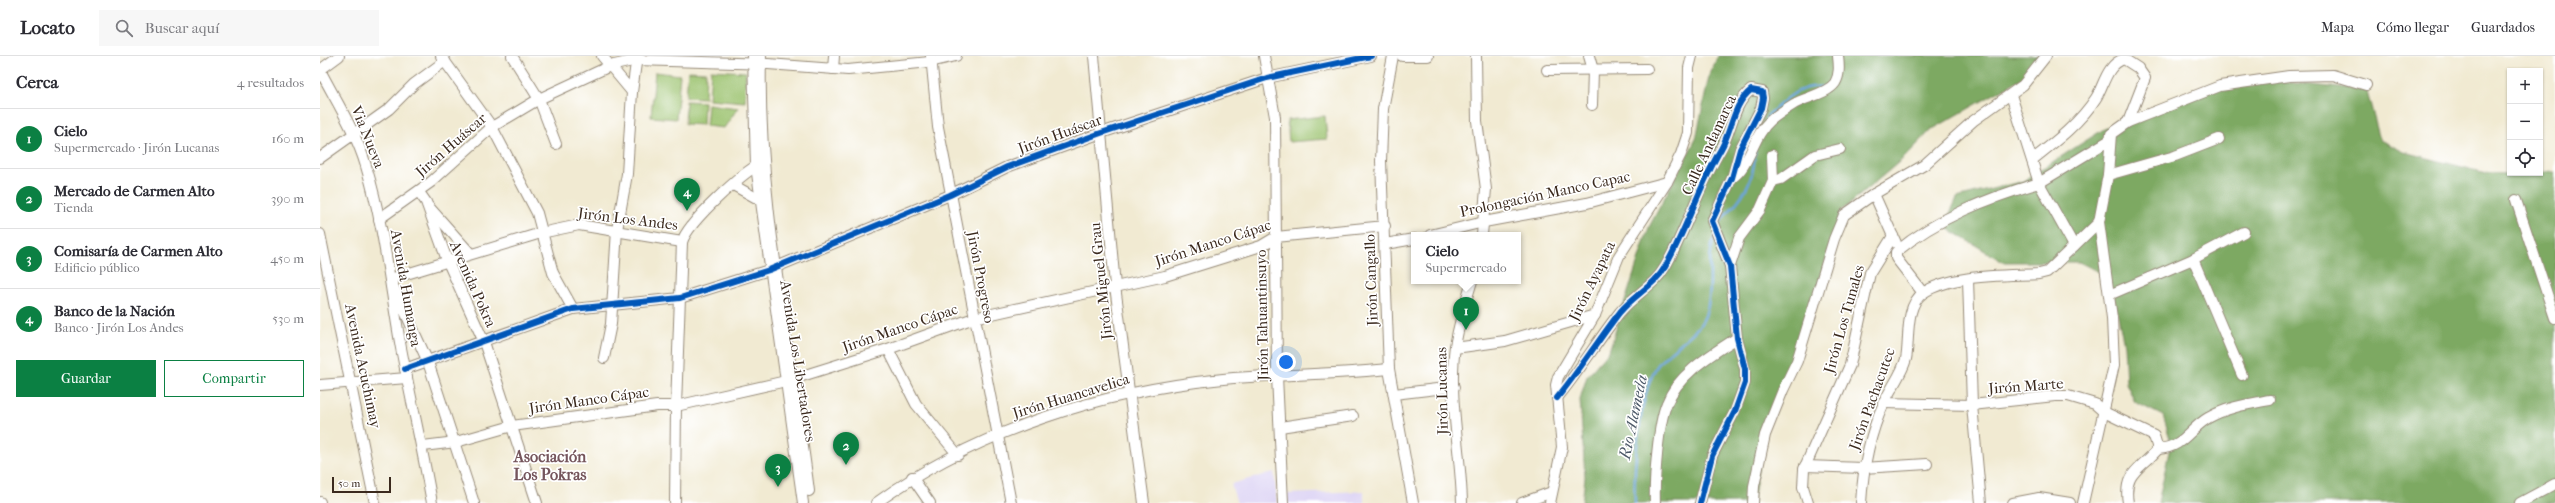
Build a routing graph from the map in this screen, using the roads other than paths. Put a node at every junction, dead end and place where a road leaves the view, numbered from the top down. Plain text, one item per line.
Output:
1 (339, 56) edge
2 (512, 56) edge
3 (602, 56) edge
4 (834, 56) edge
5 (956, 56) edge
6 (1094, 56) edge
7 (1264, 56) edge
8 (1371, 56) edge
9 (1394, 56) edge
10 (1402, 56) edge
11 (1428, 56) edge
12 (1476, 56) edge
13 (1589, 56) edge
14 (1692, 56) edge
15 (1838, 56) edge
16 (2046, 56) edge
17 (443, 58) edge
18 (637, 58) edge
19 (930, 59) edge
20 (762, 60) edge
21 (610, 66) junction
22 (1647, 68) dead end
23 (833, 69) junction
24 (320, 70) edge
25 (1547, 70) dead end
26 (1592, 70) junction
27 (1267, 78) junction
28 (2366, 85) dead end
29 (632, 92) junction
30 (2011, 95) junction
31 (539, 99) junction
32 (1592, 105) dead end
33 (2128, 122) junction
34 (492, 127) junction
35 (1101, 133) junction
36 (354, 135) junction
37 (2219, 139) dead end
38 (2110, 140) junction
39 (556, 144) dead end
40 (1840, 149) dead end
41 (1772, 155) dead end
42 (320, 158) edge
43 (2032, 160) junction
44 (760, 164) junction
45 (2108, 175) junction
46 (1732, 178) junction
47 (1774, 181) junction
48 (1667, 182) junction
49 (2039, 183) junction
50 (733, 185) junction
51 (419, 192) junction
52 (1874, 194) junction
53 (950, 195) junction
54 (764, 200) junction
55 (2516, 200) dead end
56 (426, 202) junction
57 (379, 219) junction
58 (1484, 222) junction
59 (2099, 222) junction
60 (1384, 226) junction
61 (618, 230) junction
62 (1442, 232) edge
63 (1482, 232) edge
64 (2244, 232) dead end
65 (541, 233) junction
66 (320, 234) edge
67 (1893, 236) junction
68 (1276, 237) junction
69 (1411, 240) edge
70 (682, 242) junction
71 (1385, 244) junction
72 (2074, 246) junction
73 (1899, 249) junction
74 (470, 253) junction
75 (2193, 259) junction
76 (447, 260) junction
77 (1730, 266) junction
78 (772, 268) junction
79 (390, 279) junction
80 (1968, 279) junction
81 (1471, 284) edge
82 (1115, 286) junction
83 (1923, 293) junction
84 (2109, 295) junction
85 (680, 298) junction
86 (611, 305) junction
87 (573, 309) junction
88 (1595, 315) junction
89 (974, 318) junction
90 (2555, 318) edge
91 (1737, 338) junction
92 (484, 342) junction
93 (1455, 348) junction
94 (888, 349) junction
95 (604, 358) dead end
96 (428, 362) junction
97 (1389, 369) junction
98 (406, 373) junction
99 (2242, 375) dead end
100 (1277, 376) junction
101 (790, 380) junction
102 (351, 382) junction
103 (320, 385) edge
104 (1454, 387) junction
105 (1129, 393) junction
106 (1394, 394) junction
107 (1558, 398) junction
108 (2270, 400) dead end
109 (1883, 404) junction
110 (1972, 405) junction
111 (676, 406) junction
112 (2104, 412) junction
113 (1353, 416) dead end
114 (512, 426) junction
115 (1280, 427) junction
116 (999, 435) junction
117 (456, 442) junction
118 (422, 446) junction
119 (2158, 450) junction
120 (958, 455) junction
121 (1927, 464) dead end
122 (1805, 466) junction
123 (1863, 468) junction
124 (912, 477) junction
125 (2555, 484) edge
126 (1552, 492) junction
127 (375, 503) edge
128 (432, 503) edge
129 (474, 503) edge
130 (537, 503) edge
131 (675, 503) edge
132 (803, 503) edge
133 (810, 503) edge
134 (876, 503) edge
135 (930, 503) edge
136 (1011, 503) edge
137 (1144, 503) edge
138 (1283, 503) edge
139 (1413, 503) edge
140 (1462, 503) edge
141 (1522, 503) edge
142 (1550, 503) edge
143 (1655, 503) edge
144 (1700, 503) edge
145 (1753, 503) edge
146 (1808, 503) edge
147 (1861, 503) edge
148 (1981, 503) edge
149 (2013, 503) edge
150 (2070, 503) edge
151 (2083, 503) edge
152 (2128, 503) edge
153 (2520, 503) edge

1 - 24 street
2 - 31 street
3 - 21 street
4 - 23 street
5 - 19 street, Jirón Huáscar
6 - 35 street, Jirón Miguel Grau
7 - 27 street, Jirón Tahuantinsuyo
8 - 27 street, Jirón Huáscar
9 - 60 street, Jirón Cangallo
10 - 11 street
12 - 58 street
13 - 26 street
14 - 48 street, Jirón Ayapata
15 - 46 street
16 - 30 street
17 - 34 street
17 - 36 street
18 - 20 street, Jirón Huáscar
18 - 21 street, Jirón Huáscar
18 - 29 street
19 - 23 street, Jirón Huáscar
19 - 53 street, Jirón Progreso
20 - 23 street, Jirón Huáscar
20 - 44 street, Avenida Los Libertadores
21 - 29 street
21 - 31 street, Jirón Huáscar
22 - 26 street
24 - 36 street, Via Nueva
25 - 26 street
26 - 32 street
27 - 35 street, Jirón Huáscar
27 - 68 street, Jirón Tahuantinsuyo
28 - 33 street
29 - 61 street
30 - 43 street
30 - 52 street
31 - 34 street, Jirón Huáscar
31 - 39 street
33 - 38 street
33 - 43 street
34 - 51 street, Jirón Huáscar
34 - 65 street
35 - 53 street, Jirón Huáscar
35 - 82 street, Jirón Miguel Grau
36 - 42 street
36 - 57 street, Via Nueva
37 - 45 street
38 - 45 street
38 - 49 street
40 - 47 street
41 - 47 street
43 - 49 street
44 - 50 street, Jirón Los Andes
44 - 54 street, Avenida Los Libertadores
45 - 59 street
46 - 77 street, Calle Andamarca
46 - 107 street, Calle Andamarca
47 - 77 street
48 - 58 street, Prolongación Manco Capac
48 - 88 street, Jirón Ayapata
49 - 72 street
49 - 73 street
50 - 54 street
50 - 70 street, Jirón Los Andes
51 - 56 street, Avenida Pokra
51 - 57 street, Jirón Huáscar
52 - 67 street
52 - 145 street
53 - 78 street, Jirón Huáscar
53 - 89 street, Jirón Progreso
54 - 78 street, Avenida Los Libertadores
55 - 90 street
56 - 74 street
56 - 76 street, Avenida Pokra
57 - 79 street, Avenida Humanga
58 - 62 street, Prolongación Manco Capac
58 - 63 street
59 - 72 street
59 - 84 street
60 - 68 street, Jirón Manco Cápac
60 - 71 street, Jirón Cangallo
61 - 65 street, Jirón Los Andes
61 - 70 street, Jirón Los Andes
61 - 86 street
64 - 75 street
65 - 74 street, Jirón Los Andes
65 - 87 street
66 - 102 street, Avenida Acuchimay
67 - 73 street
67 - 122 street, Jirón Los Tunales
68 - 82 street, Jirón Manco Cápac
68 - 100 street, Jirón Tahuantinsuyo
69 - 71 street
70 - 85 street
71 - 97 street, Jirón Cangallo
72 - 80 street
73 - 83 street
74 - 76 street, Jirón Los Andes
75 - 84 street
75 - 99 street
76 - 79 street, Jirón Los Andes
76 - 92 street, Avenida Pokra
77 - 91 street, Calle Andamarca
78 - 85 street, Jirón Huáscar
78 - 101 street, Avenida Los Libertadores
79 - 96 street
79 - 98 street, Avenida Humanga
80 - 83 street
80 - 110 street
81 - 93 street, Jirón Lucanas
82 - 89 street, Jirón Manco Cápac
82 - 105 street, Jirón Miguel Grau
83 - 109 street, Jirón Pachacutec
84 - 112 street
85 - 86 street, Jirón Huáscar
85 - 111 street
86 - 87 street, Jirón Huáscar
86 - 95 street
87 - 92 street, Jirón Huáscar
88 - 93 street
88 - 107 street, Jirón Ayapata
89 - 94 street, Jirón Manco Cápac
89 - 116 street, Jirón Progreso
91 - 143 street
91 - 144 street, Calle Andamarca
92 - 96 street, Jirón Huáscar
92 - 114 street, Avenida Pokra
93 - 104 street, Jirón Lucanas
94 - 101 street, Jirón Manco Cápac
94 - 120 street
96 - 98 street, Jirón Huáscar
96 - 117 street
97 - 100 street, Jirón Huancavelica
97 - 106 street, Jirón Cangallo
98 - 102 street, Jirón Huáscar
98 - 118 street, Avenida Humanga
100 - 105 street, Jirón Huancavelica
100 - 115 street, Jirón Tahuantinsuyo
101 - 111 street, Jirón Manco Cápac
101 - 132 street, Avenida Los Libertadores
101 - 133 street, Avenida Los Libertadores
102 - 103 street, Jirón Huáscar
102 - 127 street, Avenida Acuchimay
104 - 106 street
104 - 140 street, Jirón Lucanas
105 - 116 street, Jirón Huancavelica
105 - 137 street, Jirón Miguel Grau
106 - 139 street, Jirón Cangallo
107 - 126 street, Jirón Ayapata
108 - 119 street
109 - 110 street, Jirón Marte
109 - 123 street, Jirón Pachacutec
110 - 112 street, Jirón Marte
110 - 148 street
111 - 114 street, Jirón Manco Cápac
111 - 131 street
112 - 119 street, Jirón Marte
112 - 151 street
113 - 115 street
114 - 117 street, Jirón Manco Cápac
114 - 130 street, Avenida Pokra
115 - 138 street, Jirón Tahuantinsuyo
116 - 120 street, Jirón Huancavelica
116 - 136 street, Jirón Progreso
117 - 118 street, Jirón Manco Cápac
117 - 129 street
118 - 128 street, Avenida Humanga
119 - 152 street
120 - 124 street, Jirón Huancavelica
121 - 123 street
122 - 123 street
122 - 146 street, Jirón Los Tunales
123 - 147 street, Jirón Pachacutec
124 - 134 street, Jirón Huancavelica
124 - 135 street
125 - 153 street
126 - 141 street
126 - 142 street, Jirón Ayapata
149 - 150 street

